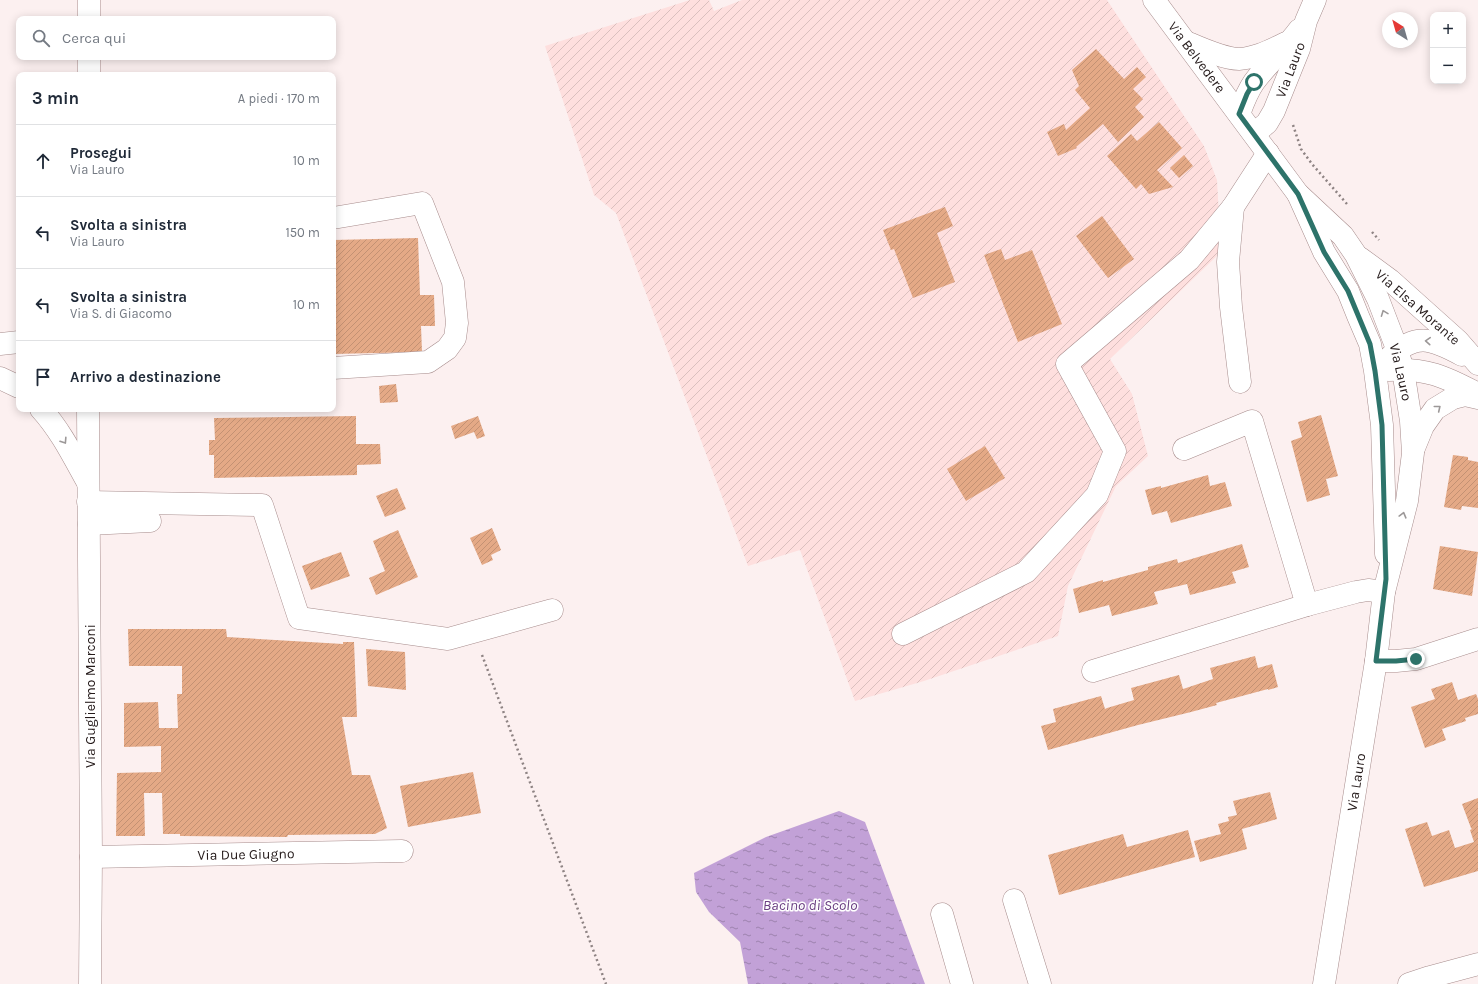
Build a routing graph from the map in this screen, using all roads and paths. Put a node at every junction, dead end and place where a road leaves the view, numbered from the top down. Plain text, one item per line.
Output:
1 (89, 0) edge
2 (1154, 0) edge
3 (1315, 0) edge
4 (89, 16) edge
5 (1306, 22) junction
6 (1292, 40) junction
7 (1186, 42) junction
8 (89, 60) edge
9 (89, 72) edge
10 (1239, 114) junction
11 (1254, 134) junction
12 (1268, 153) junction
13 (1298, 194) junction
14 (1233, 207) junction
15 (336, 217) edge
16 (1356, 255) junction
17 (16, 342) edge
18 (0, 344) edge
19 (1400, 360) junction
20 (1477, 363) edge
21 (336, 368) edge
22 (1375, 371) junction
23 (0, 378) edge
24 (1240, 382) dead end
25 (16, 386) edge
26 (1478, 394) edge
27 (1478, 398) edge
28 (44, 412) edge
29 (88, 412) edge
30 (1184, 449) dead end
31 (1413, 453) junction
32 (88, 492) junction
33 (150, 521) dead end
34 (89, 524) junction
35 (1385, 586) junction
36 (1307, 605) junction
37 (552, 610) dead end
38 (474, 632) junction
39 (903, 634) dead end
40 (1478, 639) edge
41 (1376, 661) junction
42 (1093, 671) dead end
43 (402, 851) dead end
44 (91, 858) junction
45 (1014, 900) dead end
46 (942, 914) dead end
47 (1478, 964) edge
48 (90, 984) edge
49 (606, 984) edge
50 (962, 984) edge
51 (1040, 984) edge
52 (1324, 984) edge
53 (1409, 984) edge

1 - 4 street
2 - 7 street, Via Belvedere
3 - 5 street, Via Lauro
5 - 6 street, Via Lauro
5 - 11 street, Via Lauro
6 - 7 street, Via Lauro
6 - 10 street, Via Lauro
7 - 10 street, Via Belvedere
8 - 9 street
10 - 11 street, Via Lauro
11 - 12 street, Via Lauro
12 - 13 street, Via Lauro
12 - 14 street
13 - 16 street, Via Lauro
13 - 22 street, Via Lauro
14 - 24 street
14 - 39 street
15 - 21 street
19 -> 16 street, Via Lauro
16 - 20 street, Via Elsa Morante
17 - 18 street
20 -> 19 street, Via Elsa Morante
19 - 22 street, Via Elsa Morante
19 - 26 street, Via Elsa Morante
19 - 31 street, Via Lauro
22 - 35 street, Via Lauro
23 - 25 street
31 -> 27 street
28 -> 32 street
29 - 32 street, Via Guglielmo Marconi
30 - 36 street
35 -> 31 street, Via Lauro
32 - 34 street, Via Guglielmo Marconi
32 - 38 street
33 - 34 street
34 - 44 street, Via Guglielmo Marconi
35 - 36 street
35 - 41 street, Via Lauro
36 - 42 street
37 - 38 street
38 - 49 path
40 - 41 street
41 - 52 street, Via Lauro
43 - 44 street, Via Due Giugno
44 - 48 street, Via Guglielmo Marconi
45 - 51 street
46 - 50 street
47 - 53 street

